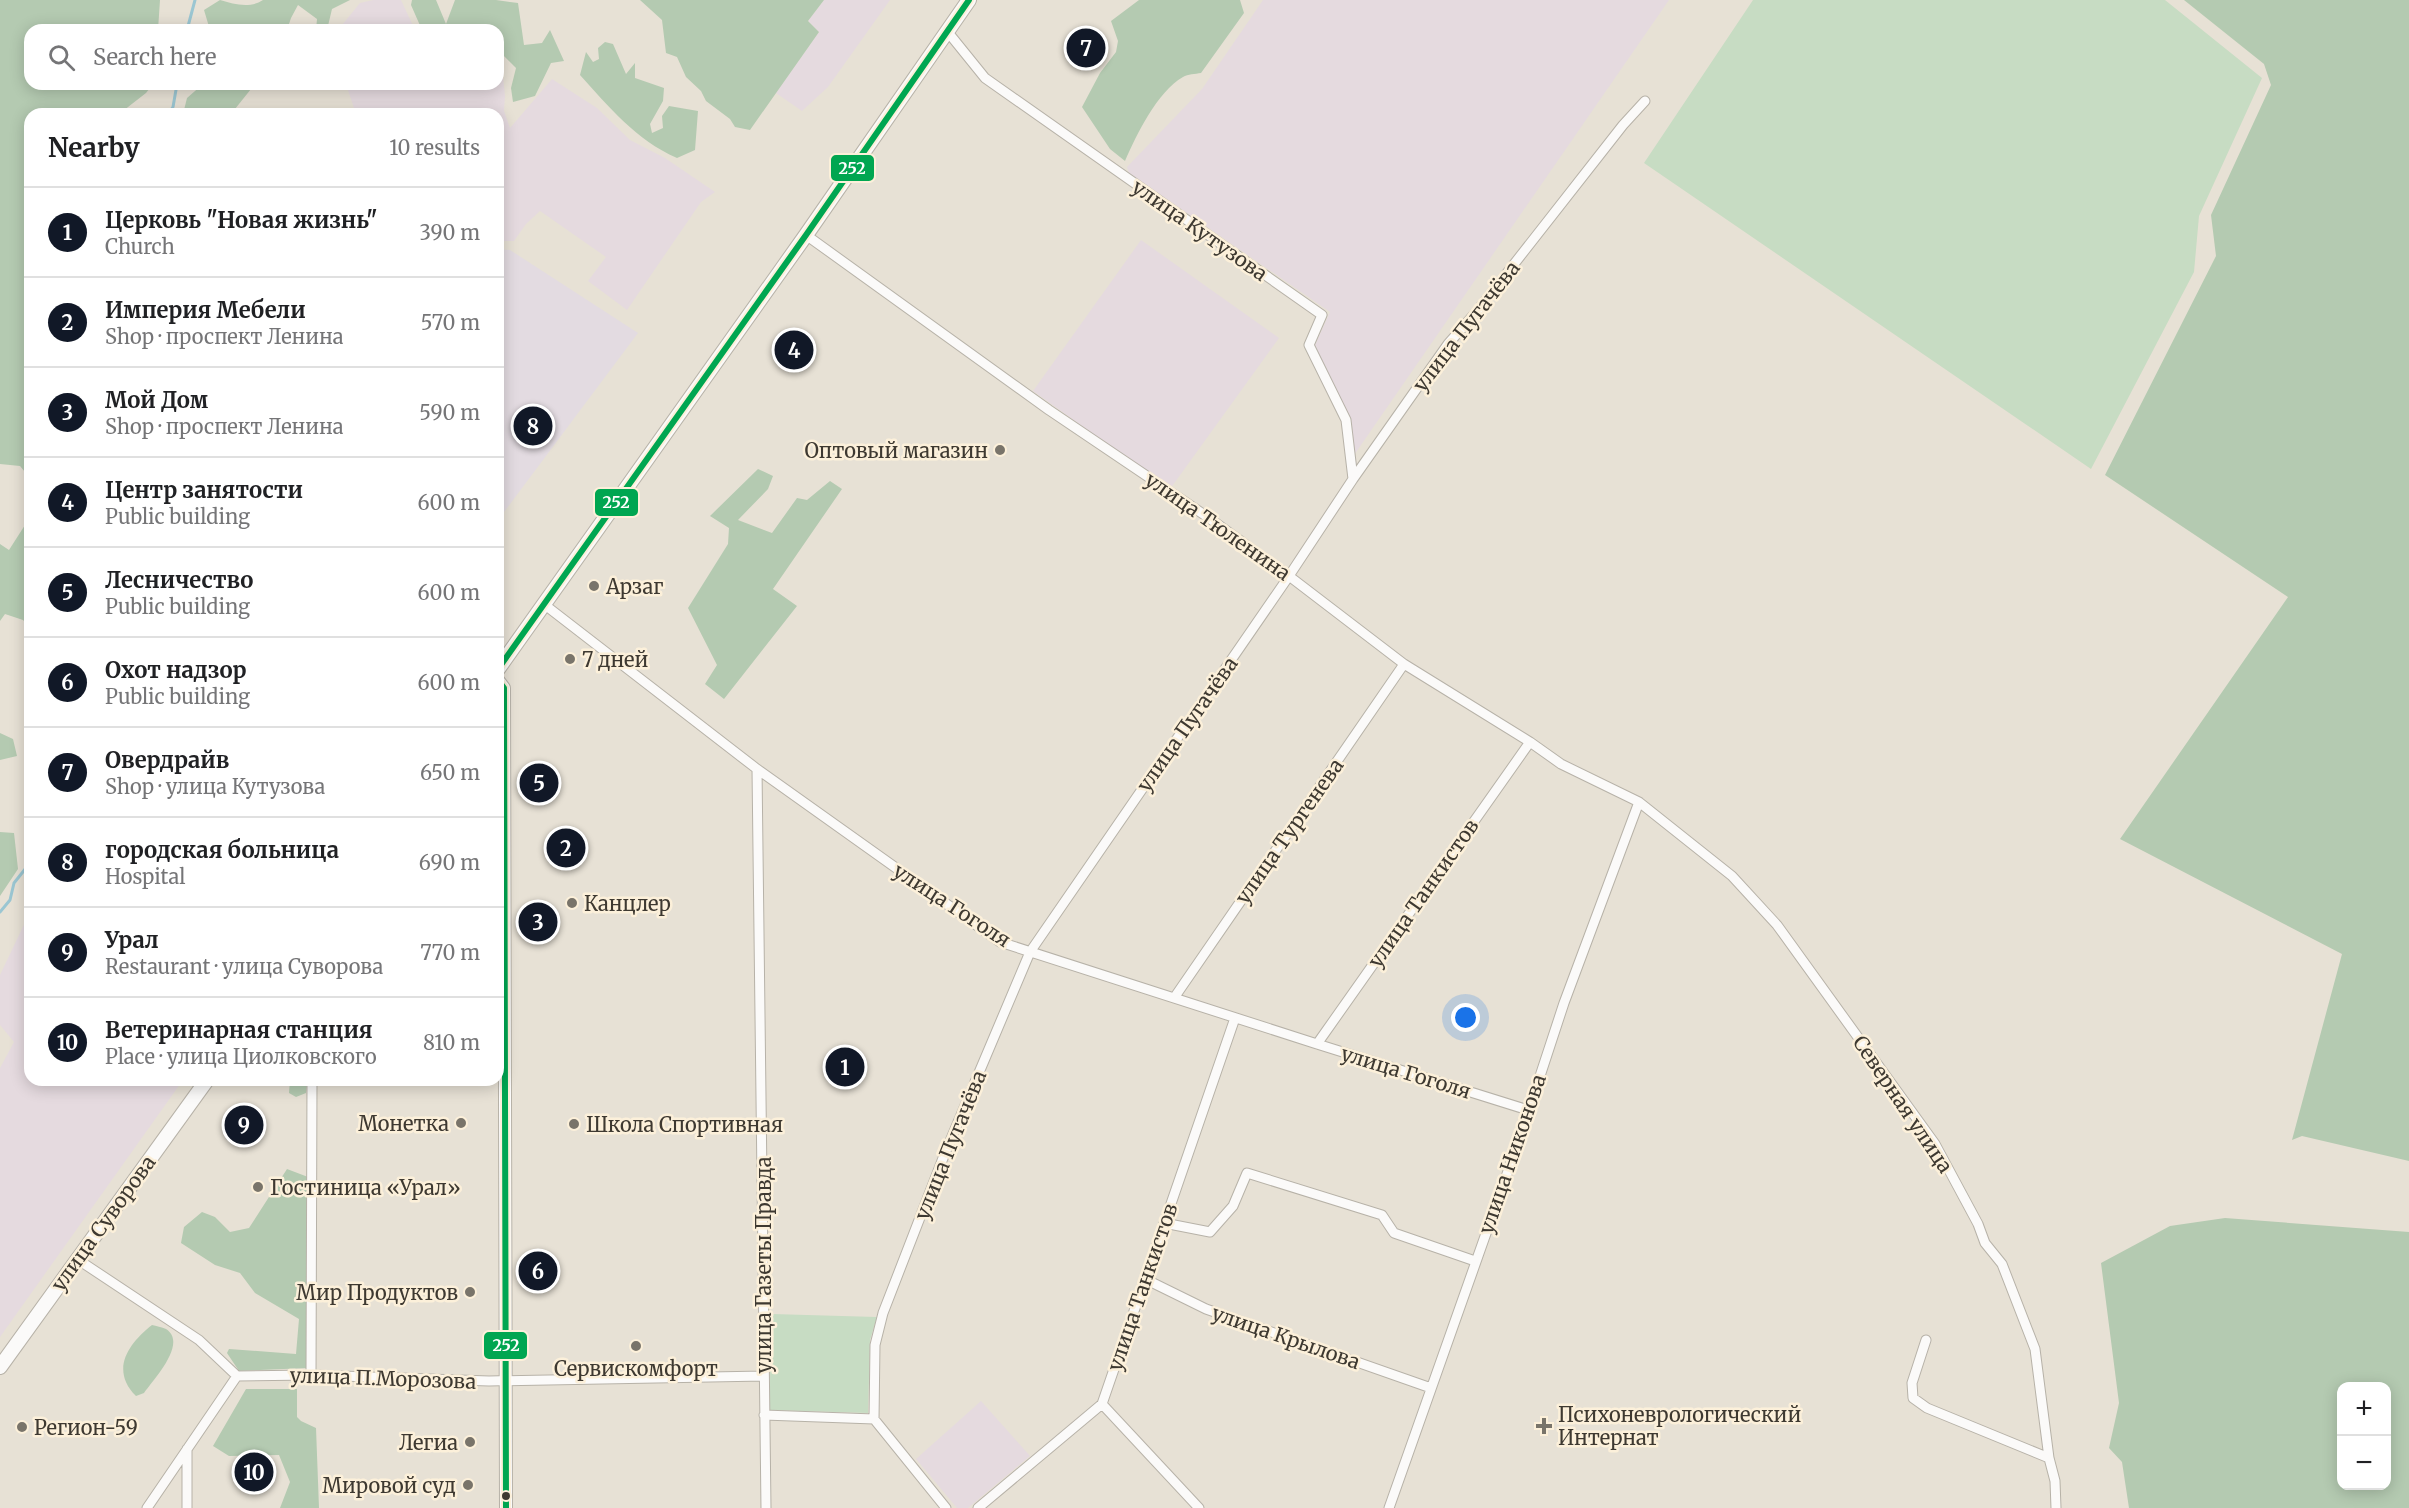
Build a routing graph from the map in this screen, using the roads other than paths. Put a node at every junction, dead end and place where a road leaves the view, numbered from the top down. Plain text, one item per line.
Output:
1 (969, 0) edge
2 (947, 31) junction
3 (1645, 101) dead end
4 (806, 235) junction
5 (1353, 479) junction
6 (1290, 576) junction
7 (545, 606) junction
8 (504, 661) edge
9 (1404, 664) junction
10 (504, 688) edge
11 (1530, 742) junction
12 (758, 769) junction
13 (1639, 802) junction
14 (1030, 952) junction
15 (1174, 998) junction
16 (1235, 1018) junction
17 (1317, 1044) junction
18 (203, 1086) edge
19 (312, 1086) edge
20 (1528, 1110) junction
21 (1164, 1223) junction
22 (77, 1259) junction
23 (1475, 1261) junction
24 (1144, 1279) junction
25 (1926, 1340) dead end
26 (0, 1367) edge
27 (311, 1375) junction
28 (237, 1376) junction
29 (764, 1376) junction
30 (506, 1381) junction
31 (1431, 1388) junction
32 (1102, 1404) junction
33 (764, 1415) junction
34 (874, 1419) junction
35 (187, 1449) junction
36 (2049, 1458) junction
37 (147, 1508) edge
38 (187, 1508) edge
39 (506, 1508) edge
40 (766, 1508) edge
41 (946, 1508) edge
42 (978, 1508) edge
43 (1199, 1508) edge
44 (1389, 1508) edge
45 (2056, 1508) edge

1 - 2 main road
2 - 4 main road
2 - 5 street, улица Кутузова
3 - 5 street, улица Пугачёва
4 - 6 street, улица Тюленина
4 - 7 main road
5 - 6 street, улица Пугачёва
6 - 9 street, улица Тюленина
6 - 14 street, улица Пугачёва
7 - 8 main road
7 - 12 street, улица Гоголя
9 - 11 street, улица Тюленина
9 - 15 street, улица Тургенева
10 - 30 main road
11 - 13 street, улица Тюленина
11 - 17 street, улица Танкистов
12 - 14 street, улица Гоголя
12 - 29 street, улица Газеты Правда
13 - 20 street, улица Никонова
13 - 36 street, Северная улица
14 - 15 street, улица Гоголя
14 - 34 street, улица Пугачёва
15 - 16 street, улица Гоголя
16 - 17 street, улица Гоголя
16 - 21 street, улица Танкистов
17 - 20 street, улица Гоголя
18 - 22 main road, улица Суворова
19 - 27 street
20 - 23 street, улица Никонова
21 - 23 street
21 - 24 street, улица Танкистов
22 - 26 main road, улица Суворова
22 - 28 street
23 - 31 street, улица Никонова
24 - 31 street, улица Крылова
24 - 32 street, улица Танкистов
25 - 36 street
27 - 28 street, улица П.Морозова
27 - 30 street, улица П.Морозова
28 - 35 street
29 - 30 street, улица П.Морозова
29 - 33 street, улица Газеты Правда
30 - 39 main road
31 - 44 street, улица Никонова
32 - 42 street
32 - 43 street
33 - 34 street
33 - 40 street, улица Газеты Правда
34 - 41 street
35 - 37 street
35 - 38 street
36 - 45 street, Северная улица

